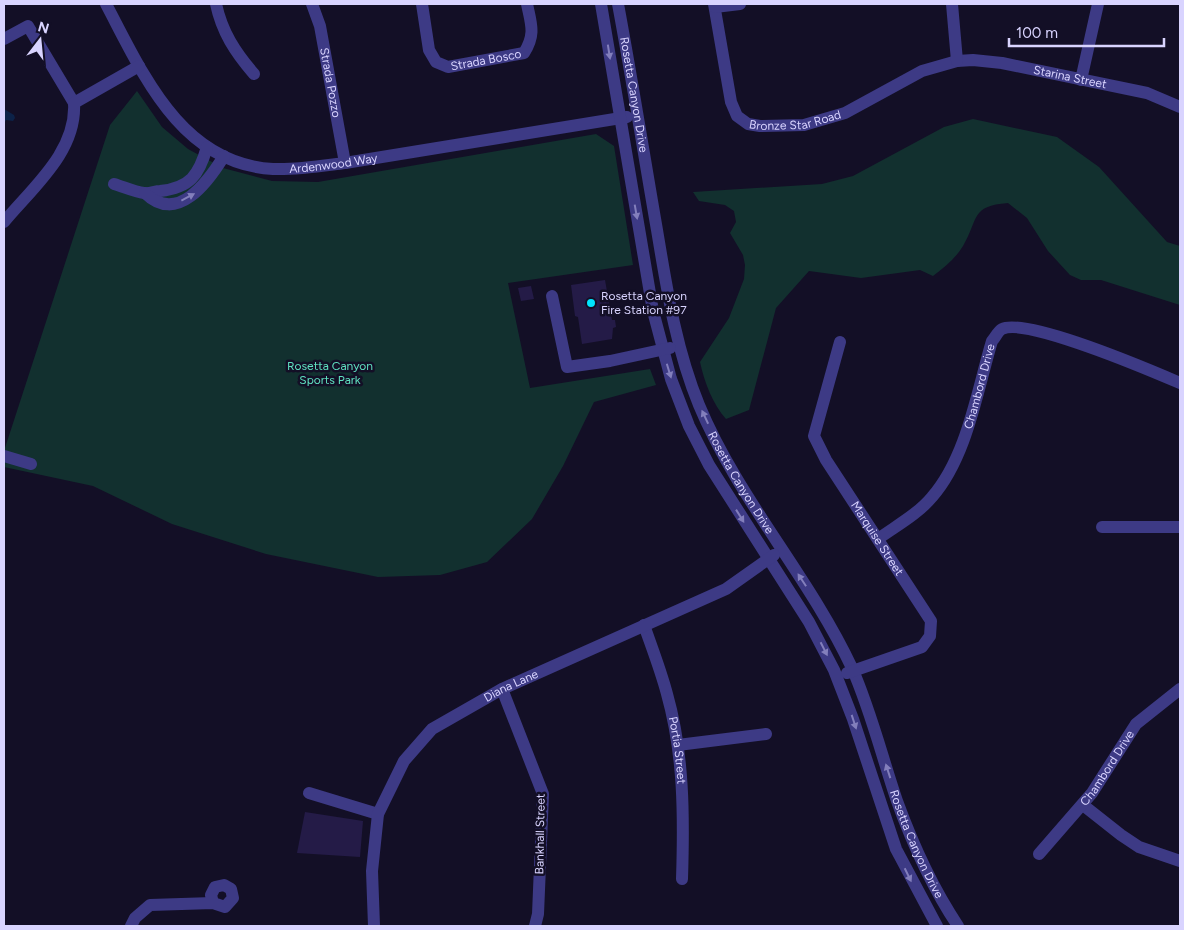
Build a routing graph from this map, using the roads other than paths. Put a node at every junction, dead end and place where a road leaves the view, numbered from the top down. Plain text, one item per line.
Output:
1 (106, 4) edge
2 (216, 4) edge
3 (312, 4) edge
4 (422, 4) edge
5 (527, 4) edge
6 (601, 4) edge
7 (618, 4) edge
8 (740, 4) edge
9 (952, 4) edge
10 (1098, 4) edge
11 (714, 5) edge
12 (4, 39) edge
13 (957, 61) junction
14 (139, 66) junction
15 (254, 74) dead end
16 (1081, 80) junction
17 (74, 103) junction
18 (1180, 107) edge
19 (637, 116) junction
20 (620, 118) junction
21 (207, 147) junction
22 (224, 156) junction
23 (345, 163) junction
24 (114, 184) dead end
25 (145, 193) junction
26 (4, 222) edge
27 (552, 296) dead end
28 (840, 342) dead end
29 (679, 346) junction
30 (662, 350) junction
31 (1180, 383) edge
32 (4, 456) edge
33 (31, 464) dead end
34 (1102, 527) dead end
35 (1180, 527) edge
36 (878, 539) junction
37 (782, 549) junction
38 (767, 559) junction
39 (644, 625) junction
40 (853, 671) junction
41 (837, 676) junction
42 (502, 689) junction
43 (1178, 695) edge
44 (766, 734) dead end
45 (678, 745) junction
46 (309, 793) dead end
47 (1082, 805) junction
48 (378, 814) junction
49 (1039, 854) dead end
50 (1180, 861) edge
51 (682, 879) dead end
52 (213, 903) dead end
53 (131, 926) edge
54 (374, 926) edge
55 (535, 926) edge
56 (937, 926) edge
57 (958, 926) edge

1 - 14 street, Ardenwood Way
2 - 15 street
3 - 23 street, Strada Pozzo
4 - 5 street, Strada Bosco
6 -> 20 street, Rosetta Canyon Drive
7 - 19 street, Rosetta Canyon Drive
8 - 11 street
9 - 13 street
10 - 16 street
11 - 13 street, Bronze Star Road
12 - 17 street
13 - 16 street, Starina Street
14 - 17 street
14 - 21 street, Ardenwood Way
16 - 18 street, Starina Street
17 - 26 street
19 - 20 street, Ardenwood Way
19 - 29 street, Rosetta Canyon Drive
20 - 23 street, Ardenwood Way
20 -> 30 street, Rosetta Canyon Drive
21 - 22 street, Ardenwood Way
21 - 25 street
22 - 23 street, Ardenwood Way
25 -> 22 street
24 - 25 street
27 - 30 street
28 - 36 street, Marquise Street
29 - 30 street
37 -> 29 street, Rosetta Canyon Drive
30 -> 38 street, Rosetta Canyon Drive
31 - 36 street, Chambord Drive
32 - 33 street
34 - 35 street
36 - 40 street, Marquise Street
37 - 38 street, Diana Lane
40 -> 37 street, Rosetta Canyon Drive
38 - 39 street, Diana Lane
38 -> 41 street, Rosetta Canyon Drive
39 - 42 street, Diana Lane
39 - 45 street, Portia Street
40 - 41 street, Marquise Street
57 -> 40 street, Rosetta Canyon Drive
41 -> 56 street, Rosetta Canyon Drive
42 - 48 street, Diana Lane
42 - 55 street, Bankhall Street
43 - 47 street, Chambord Drive
44 - 45 street
45 - 51 street, Portia Street
46 - 48 street
47 - 49 street, Chambord Drive
47 - 50 street
48 - 54 street, Diana Lane
52 - 53 street

